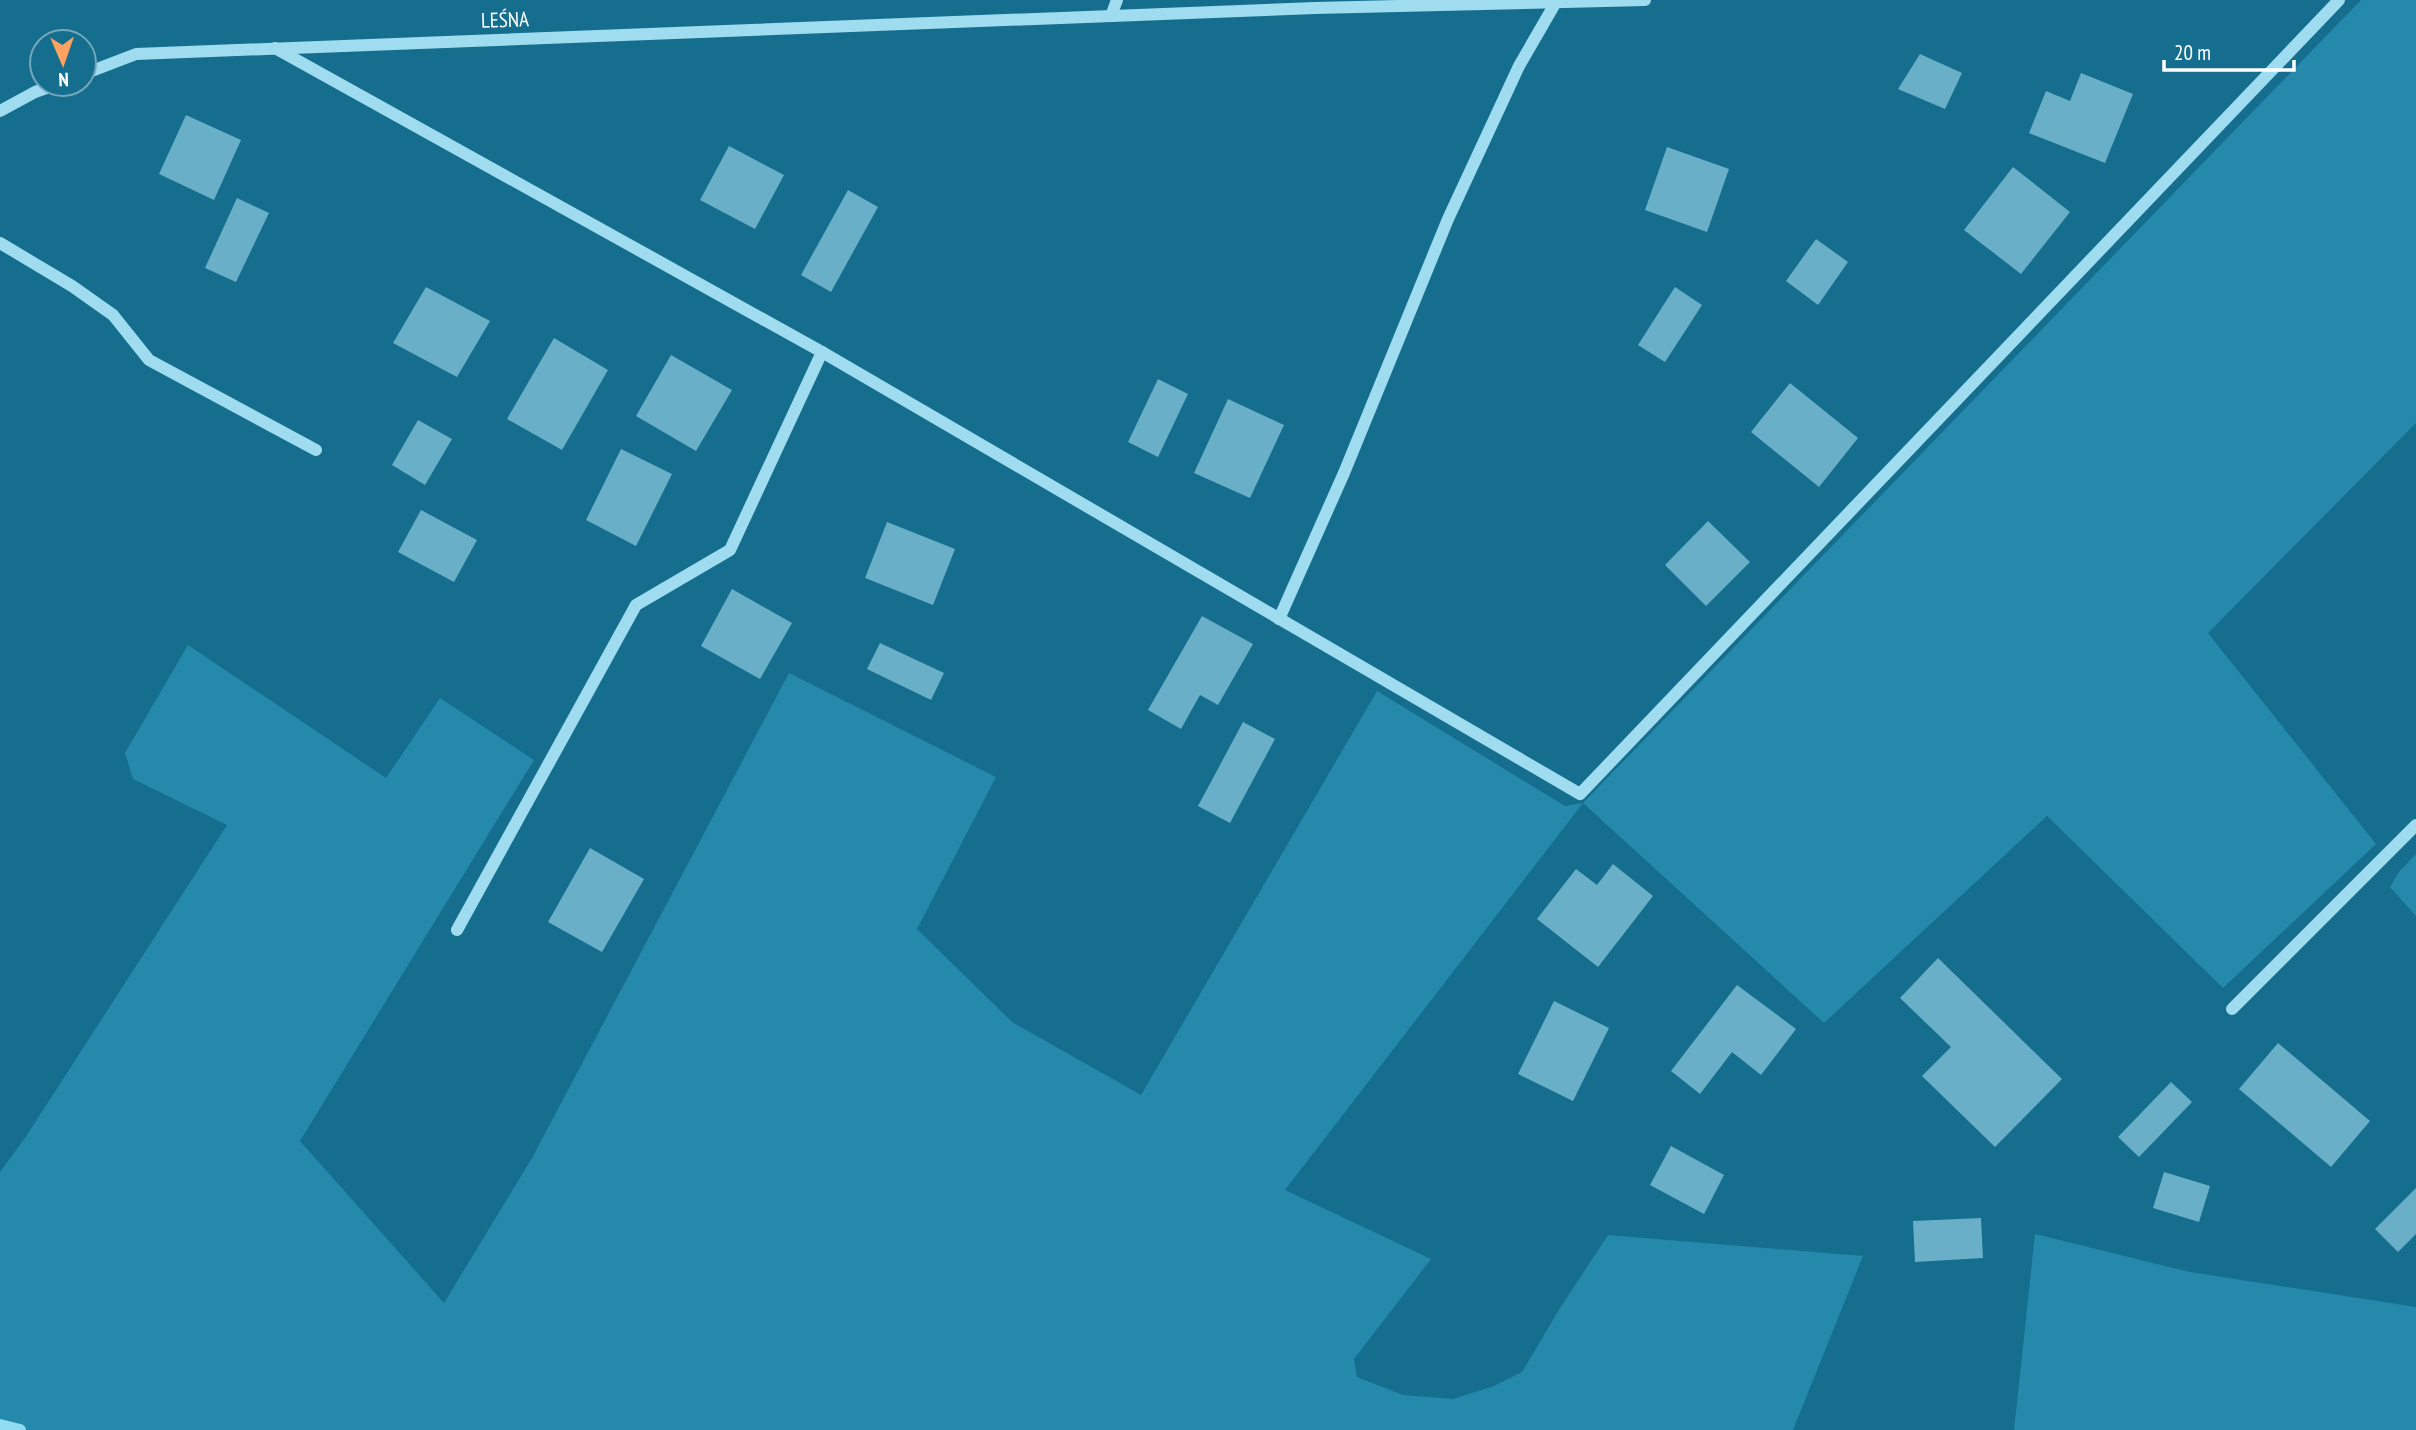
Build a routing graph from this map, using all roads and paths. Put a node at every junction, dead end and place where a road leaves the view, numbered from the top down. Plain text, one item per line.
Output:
1 (1117, 0) edge
2 (1645, 0) edge
3 (2339, 0) edge
4 (1461, 2) edge
5 (1556, 2) junction
6 (1316, 4) edge
7 (1111, 16) junction
8 (275, 48) junction
9 (98, 69) edge
10 (28, 98) edge
11 (0, 111) edge
12 (0, 243) edge
13 (822, 352) junction
14 (316, 450) dead end
15 (1279, 619) junction
16 (2416, 825) edge
17 (457, 930) dead end
18 (2232, 1009) dead end

1 - 7 street
2 - 5 street, LEŚNA
3 - 15 street
4 - 5 street, LEŚNA
4 - 6 street, LEŚNA
5 - 15 street
6 - 7 street, LEŚNA
7 - 8 street, LEŚNA
8 - 9 street, LEŚNA
8 - 13 street
10 - 11 street
12 - 14 street
13 - 15 street
13 - 17 street
16 - 18 street

